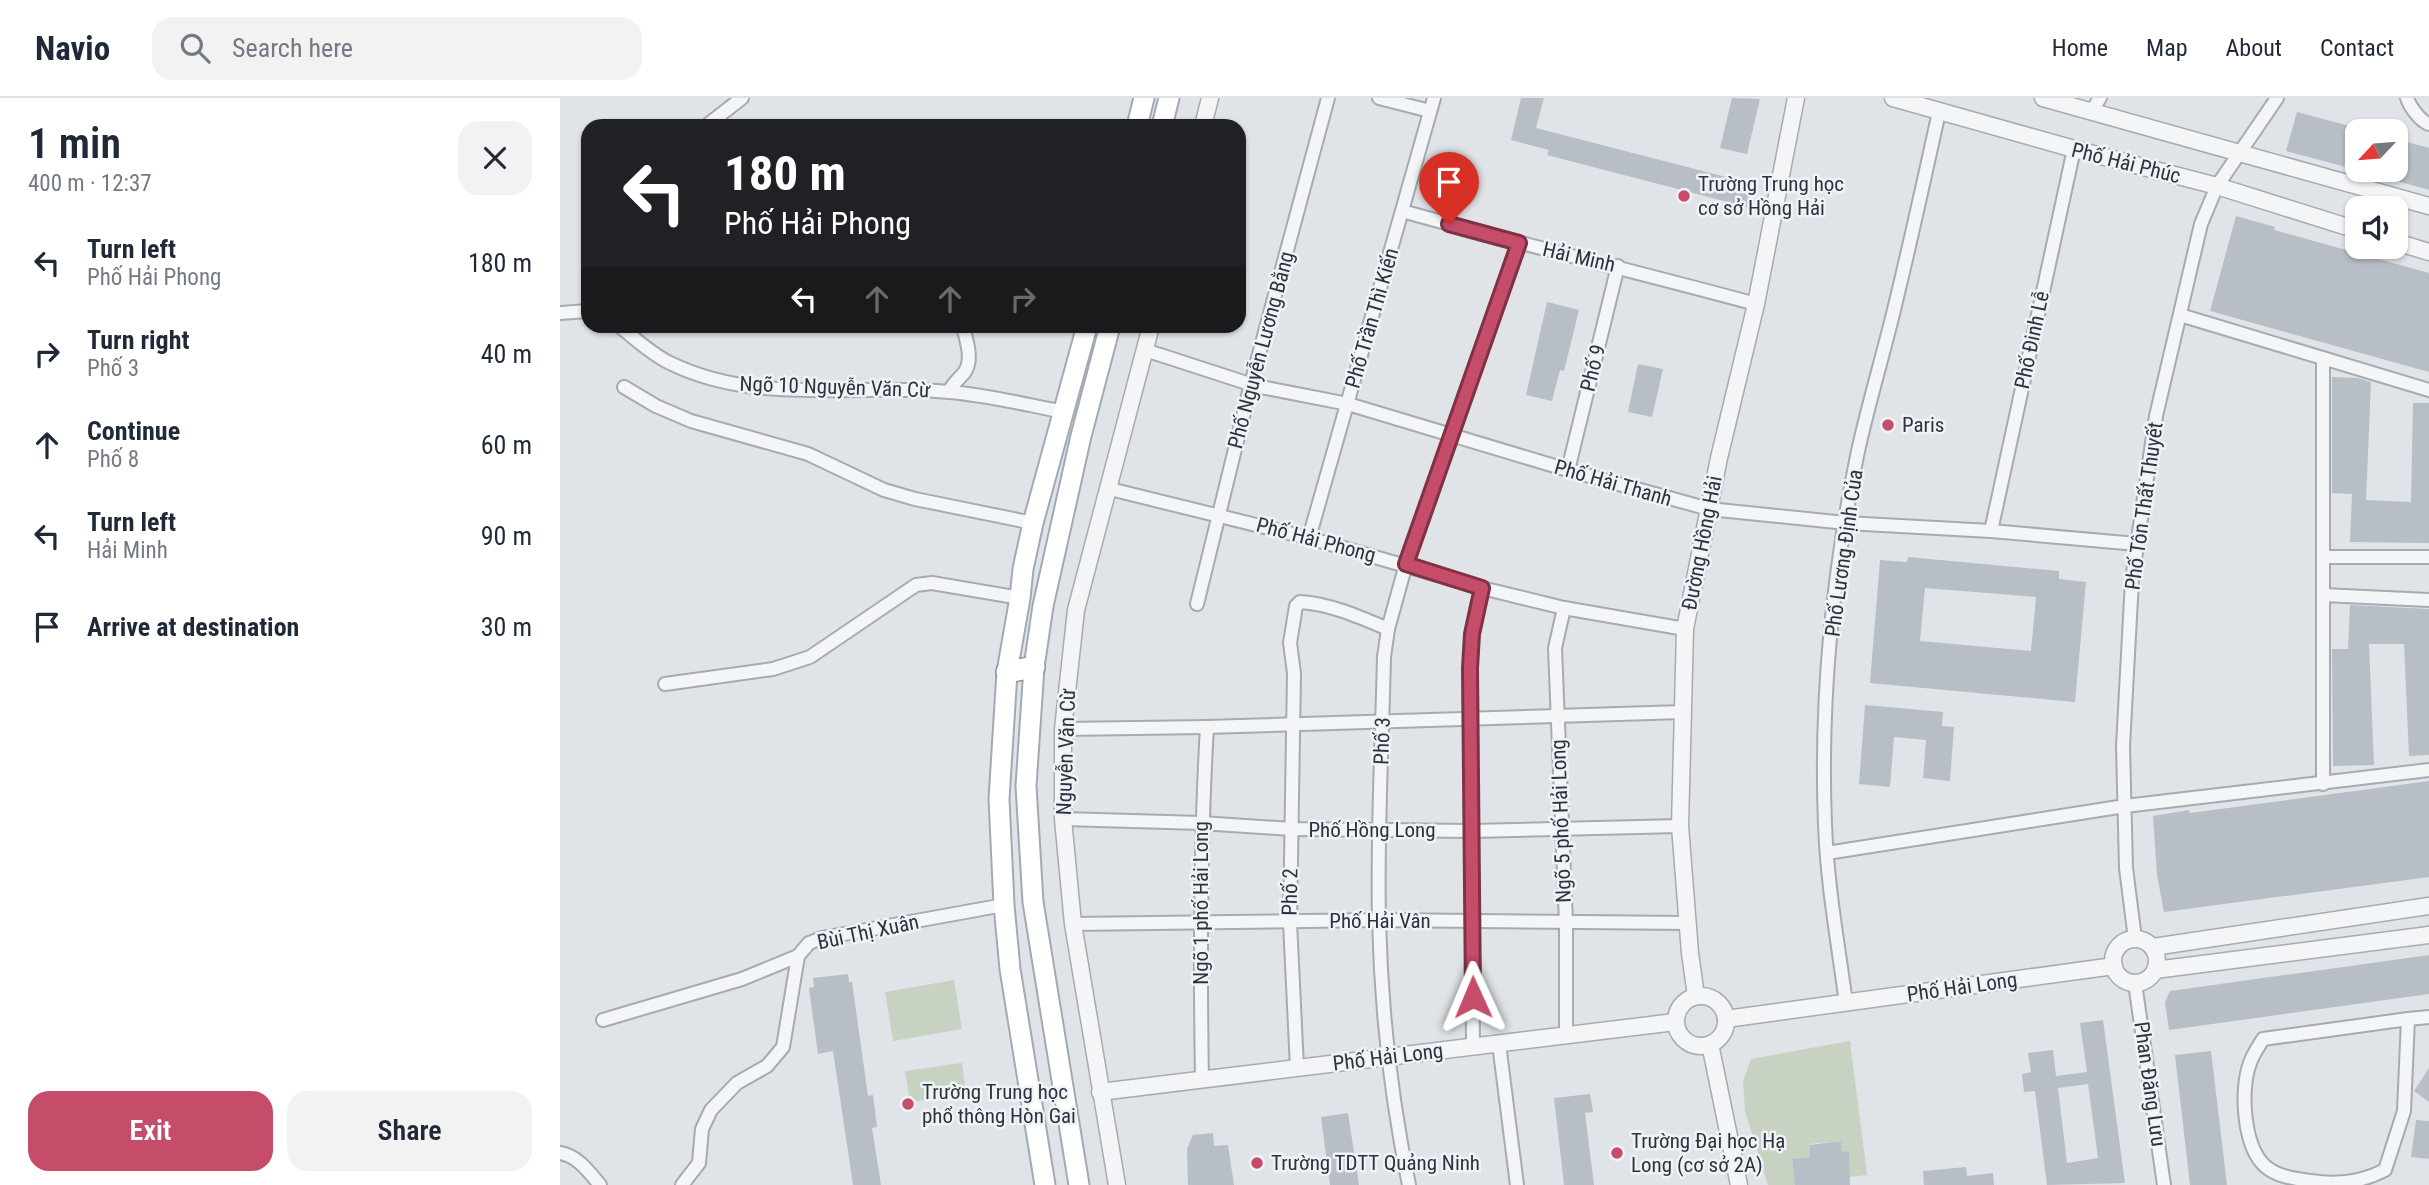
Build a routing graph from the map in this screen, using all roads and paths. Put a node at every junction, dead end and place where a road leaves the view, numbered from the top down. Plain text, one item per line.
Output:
1 (742, 98) edge
2 (1144, 98) edge
3 (1169, 98) edge
4 (1210, 98) edge
5 (1328, 98) edge
6 (1379, 98) edge
7 (1796, 98) edge
8 (1894, 98) edge
9 (2043, 98) edge
10 (2277, 98) edge
11 (2407, 98) edge
12 (1432, 104) edge
13 (2095, 105) edge
14 (1939, 112) junction
15 (715, 119) edge
16 (1139, 119) edge
17 (1164, 119) edge
18 (1205, 119) edge
19 (2429, 124) edge
20 (2074, 149) junction
21 (2240, 153) junction
22 (2217, 186) junction
23 (2429, 206) edge
24 (1402, 211) junction
25 (2345, 226) edge
26 (1519, 243) junction
27 (2408, 246) edge
28 (2429, 252) edge
29 (1618, 266) junction
30 (1756, 304) junction
31 (581, 312) edge
32 (560, 313) edge
33 (2180, 315) junction
34 (627, 333) edge
35 (964, 333) edge
36 (1085, 333) edge
37 (1108, 333) edge
38 (1149, 333) edge
39 (1145, 350) junction
40 (2323, 358) junction
41 (1251, 384) junction
42 (624, 387) dead end
43 (2429, 390) edge
44 (949, 391) junction
45 (1348, 404) junction
46 (1065, 412) junction
47 (1452, 436) junction
48 (1567, 470) junction
49 (1110, 489) junction
50 (1709, 509) junction
51 (1219, 515) junction
52 (1033, 523) junction
53 (1846, 523) junction
54 (1991, 531) junction
55 (1309, 538) junction
56 (2137, 544) junction
57 (2323, 557) junction
58 (2429, 557) edge
59 (1406, 564) junction
60 (1482, 588) junction
61 (2323, 595) junction
62 (1020, 598) junction
63 (2429, 600) edge
64 (1197, 604) dead end
65 (1564, 608) junction
66 (1388, 629) junction
67 (1685, 629) junction
68 (1034, 667) junction
69 (1007, 672) junction
70 (665, 684) dead end
71 (1682, 712) junction
72 (1556, 717) junction
73 (1471, 719) junction
74 (1382, 720) junction
75 (1293, 723) junction
76 (1207, 727) junction
77 (1063, 729) junction
78 (2429, 770) edge
79 (2323, 784) junction
80 (2125, 806) junction
81 (1063, 819) junction
82 (1202, 823) junction
83 (1680, 826) junction
84 (1562, 828) junction
85 (1291, 829) junction
86 (1379, 829) junction
87 (1471, 831) junction
88 (1827, 853) junction
89 (1004, 905) junction
90 (2429, 906) edge
91 (1379, 920) junction
92 (1200, 922) junction
93 (1290, 922) junction
94 (1472, 922) junction
95 (1566, 923) junction
96 (1688, 923) junction
97 (1073, 924) junction
98 (2429, 935) edge
99 (2135, 939) junction
100 (2152, 947) junction
101 (798, 956) junction
102 (2114, 966) junction
103 (2155, 970) junction
104 (2135, 983) junction
105 (1696, 996) junction
106 (1846, 1003) junction
107 (2429, 1017) edge
108 (1726, 1019) junction
109 (603, 1020) dead end
110 (2408, 1020) junction
111 (1675, 1022) junction
112 (1566, 1035) junction
113 (1499, 1044) junction
114 (1710, 1044) junction
115 (1474, 1047) junction
116 (1389, 1057) junction
117 (1297, 1068) junction
118 (1202, 1080) junction
119 (1100, 1092) junction
120 (560, 1153) edge
121 (600, 1185) edge
122 (682, 1185) edge
123 (1045, 1185) edge
124 (1079, 1185) edge
125 (1117, 1185) edge
126 (1409, 1185) edge
127 (1517, 1185) edge
128 (1738, 1185) edge
129 (2164, 1185) edge

1 - 15 street
2 - 16 main road
3 - 17 main road
4 - 18 street
5 - 41 street, Phố Nguyễn Lương Bằng
6 - 12 street
7 - 30 street, Đường Hồng Hải
8 - 14 street, Phố Hải Phúc
9 - 13 street, Phố Hải Phúc
10 - 21 street, Phố Tôn Thất Thuyết
11 - 19 street
12 - 24 street, Phố Trần Thì Kiến
13 - 21 street, Phố Hải Phúc
14 - 20 street, Phố Hải Phúc
14 - 53 street, Phố Lương Định Của
20 - 22 street, Phố Hải Phúc
20 - 54 street, Phố Đinh Lễ
21 - 22 street, Phố Tôn Thất Thuyết
21 - 23 street, Phố Hải Phúc
22 - 25 street, Phố Hải Phúc
22 - 33 street, Phố Tôn Thất Thuyết
24 - 26 street, Hải Minh
24 - 45 street, Phố Trần Thì Kiến
26 - 29 street, Hải Minh
26 - 47 street, Phố 3
27 - 28 street
29 - 30 street, Hải Minh
29 - 48 street, Phố 9
30 - 50 street, Đường Hồng Hải
31 - 32 street
33 - 40 street
33 - 56 street, Phố Tôn Thất Thuyết
34 - 44 street, Ngõ 10 Nguyễn Văn Cừ
35 - 44 street
36 - 46 main road
37 - 68 main road, Nguyễn Văn Cừ
38 - 39 street, Nguyễn Văn Cừ
39 - 41 street, Phố Hải Thanh
39 - 49 street, Nguyễn Văn Cừ
40 - 43 street
40 - 57 street
41 - 45 street, Phố Hải Thanh
41 - 51 street, Phố Nguyễn Lương Bằng
42 - 52 street
44 - 46 street, Ngõ 10 Nguyễn Văn Cừ
45 - 47 street, Phố Hải Thanh
45 - 55 street, Phố Trần Thì Kiến
46 - 52 main road
47 - 48 street, Phố Hải Thanh
47 - 59 street, Phố 3
48 - 50 street, Phố Hải Thanh
49 - 51 street, Phố Hải Phong
49 - 77 street, Nguyễn Văn Cừ
50 - 53 street, Phố Hải Thanh
50 - 67 street, Đường Hồng Hải
51 - 55 street, Phố Hải Phong
51 - 64 street, Phố Nguyễn Lương Bằng
52 - 62 main road
53 - 54 street, Phố Hải Thanh
53 - 88 street, Phố Lương Định Của
54 - 56 street, Phố Hải Thanh
55 - 59 street, Phố Hải Phong
56 - 80 street, Phố Tôn Thất Thuyết
57 - 58 street
57 - 61 street
59 - 60 street, Phố Hải Phong
59 - 66 street, Phố 3
60 - 65 street, Phố Hải Phong
60 - 73 street
61 - 63 street
61 - 79 street
62 - 69 main road
62 - 70 street
65 - 67 street, Phố Hải Phong
65 - 72 street, Ngõ 5 phố Hải Long
66 - 74 street, Phố 3
66 - 75 street, Phố 2
67 - 71 street, Đường Hồng Hải
68 - 69 highway
68 - 124 main road, Nguyễn Văn Cừ
69 - 89 main road
71 - 72 street
71 - 83 street, Đường Hồng Hải
72 - 73 street
72 - 84 street, Ngõ 5 phố Hải Long
73 - 74 street
73 - 87 street
74 - 75 street
74 - 86 street, Phố 3
75 - 76 street
75 - 85 street, Phố 2
76 - 77 street
76 - 82 street, Ngõ 1 phố Hải Long
77 - 81 street, Nguyễn Văn Cừ
78 - 79 street
79 - 80 street
80 - 88 street
80 - 99 street, Phố Tôn Thất Thuyết
81 - 82 street, Phố Hồng Long
81 - 97 street, Nguyễn Văn Cừ
82 - 85 street, Phố Hồng Long
82 - 92 street, Ngõ 1 phố Hải Long
83 - 84 street, Phố Hồng Long
83 - 96 street, Đường Hồng Hải
84 - 87 street, Phố Hồng Long
84 - 95 street, Ngõ 5 phố Hải Long
85 - 86 street, Phố Hồng Long
85 - 93 street, Phố 2
86 - 87 street, Phố Hồng Long
86 - 91 street, Phố 3
87 - 94 street
88 - 106 street, Phố Lương Định Của
89 - 101 street, Bùi Thị Xuân
89 - 123 main road
90 - 100 street
91 - 93 street, Phố Hải Vân
91 - 94 street, Phố Hải Vân
91 - 116 street, Phố 3
92 - 93 street, Phố Hải Vân
92 - 97 street, Phố Hải Vân
92 - 118 street, Ngõ 1 phố Hải Long
93 - 117 street, Phố 2
94 - 95 street, Phố Hải Vân
94 - 115 street
95 - 96 street, Phố Hải Vân
95 - 112 street, Ngõ 5 phố Hải Long
96 - 105 street, Đường Hồng Hải
97 - 119 street, Nguyễn Văn Cừ
98 - 103 street
99 - 100 street
99 - 102 street
100 - 103 street
101 - 109 street
101 - 122 street, Bùi Thị Xuân
102 - 104 street
102 - 106 street, Phố Hải Long
103 - 104 street
104 - 129 street, Phan Đăng Lưu
105 - 108 street
105 - 111 street
106 - 108 street, Phố Hải Long
107 - 110 street
108 - 114 street
110 - 110 street
111 - 112 street, Phố Hải Long
111 - 114 street
112 - 113 street, Phố Hải Long
113 - 115 street, Phố Hải Long
113 - 127 street
114 - 128 street
115 - 116 street, Phố Hải Long
116 - 117 street, Phố Hải Long
116 - 126 street, Phố 3
117 - 118 street, Phố Hải Long
118 - 119 street, Phố Hải Long
119 - 125 street, Nguyễn Văn Cừ
120 - 121 street

